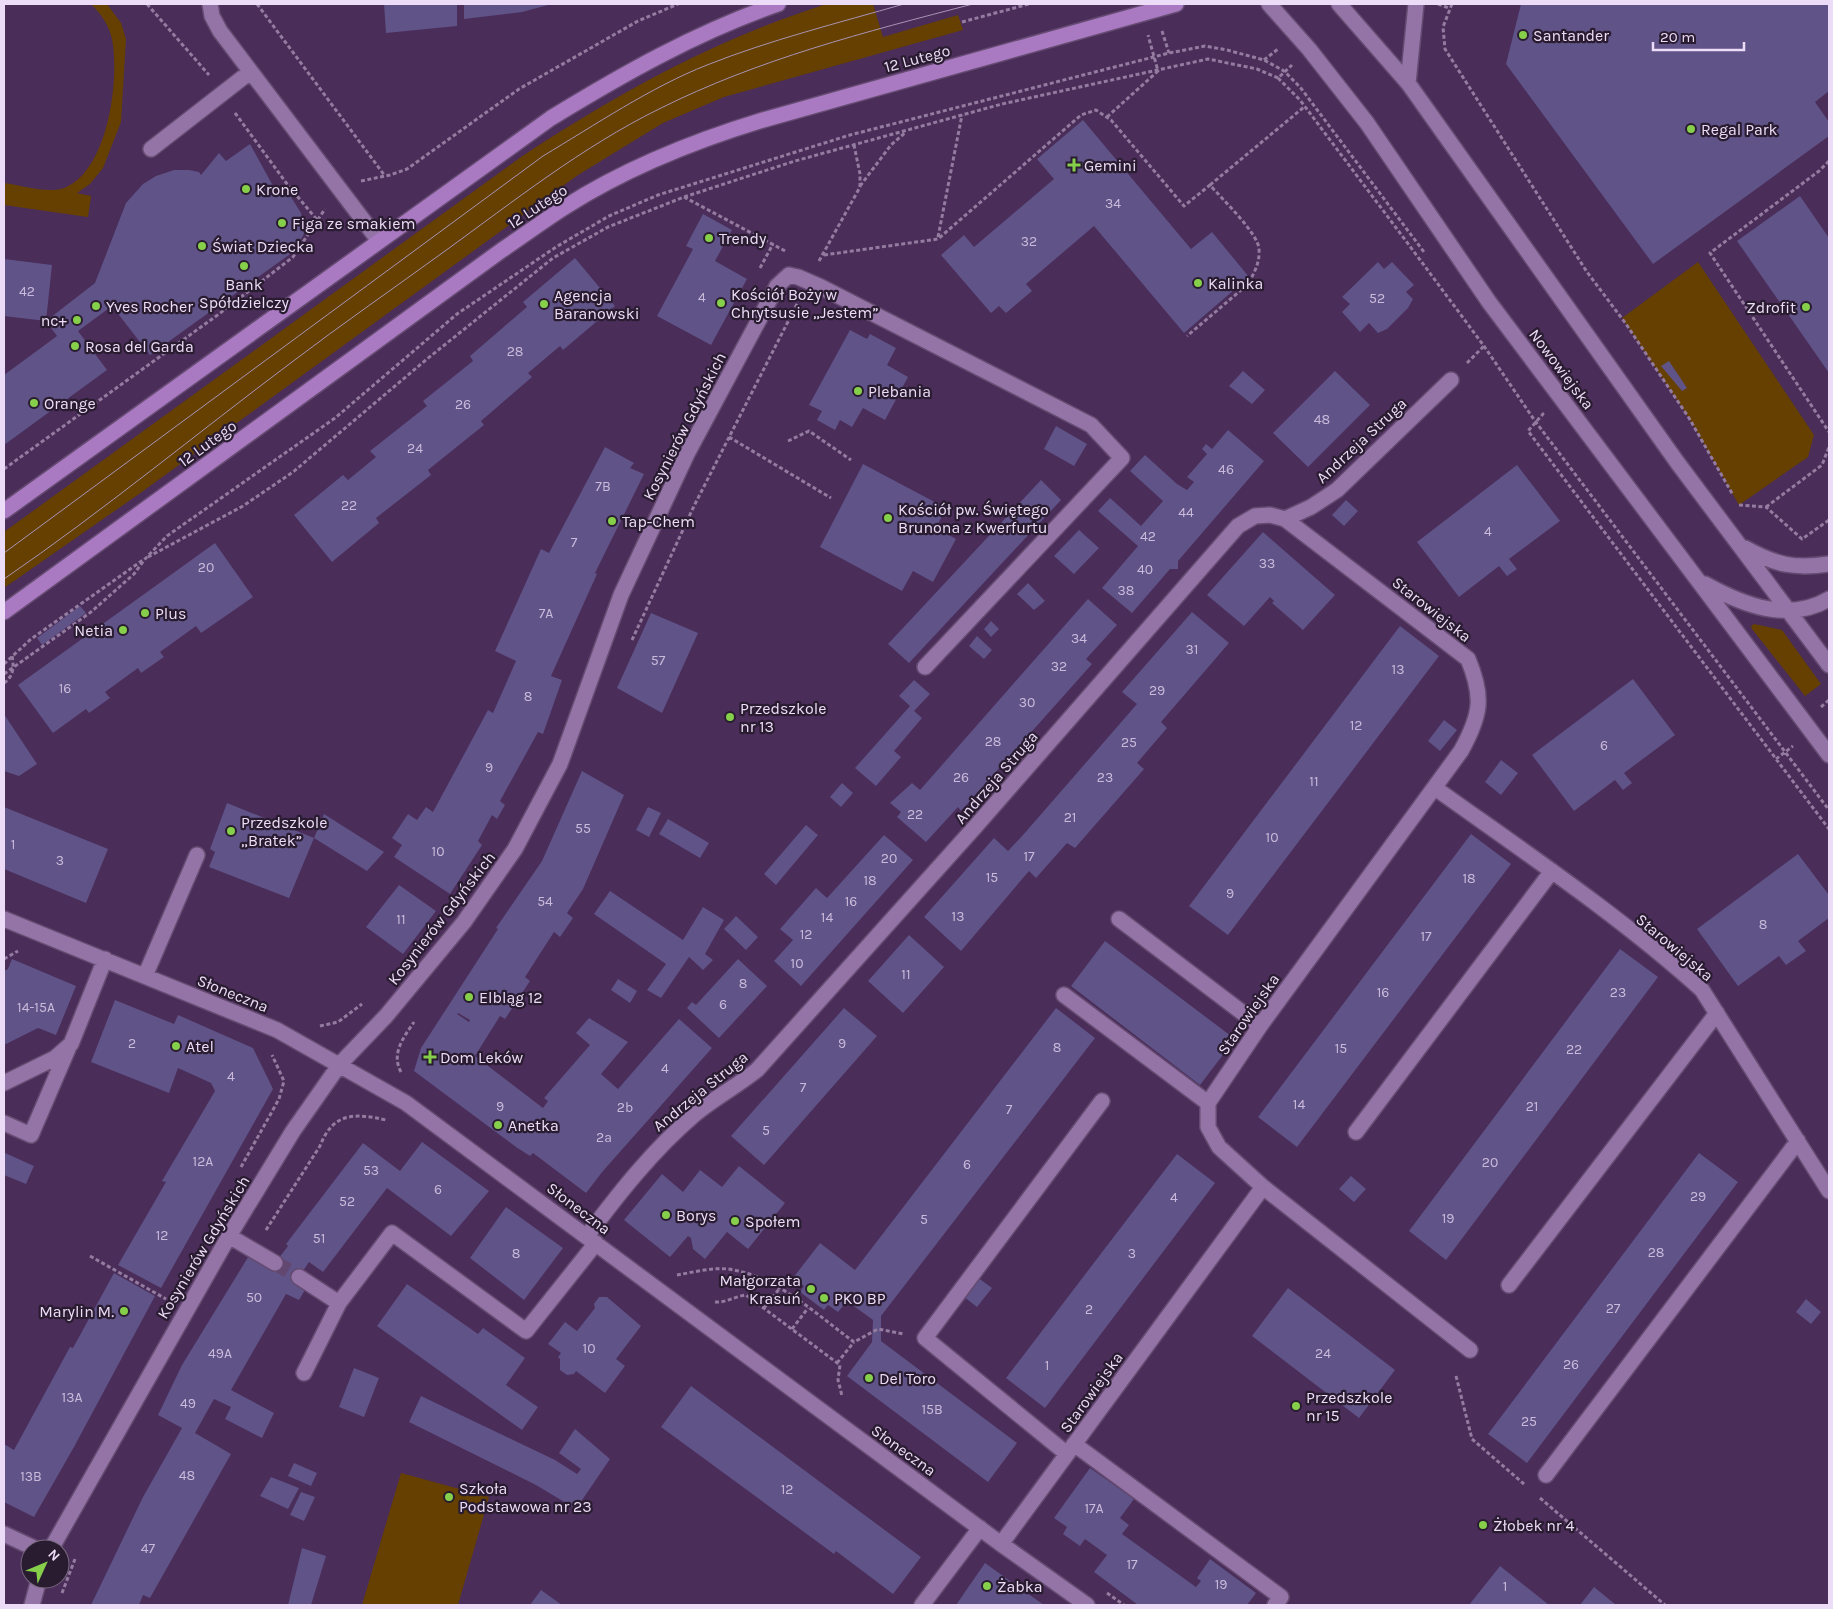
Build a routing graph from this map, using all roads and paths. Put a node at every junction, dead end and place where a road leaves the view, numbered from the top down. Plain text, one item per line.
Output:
1 (210, 4) edge
2 (257, 4) edge
3 (678, 4) edge
4 (778, 4) edge
5 (1029, 4) edge
6 (1176, 4) edge
7 (1269, 4) edge
8 (1339, 4) edge
9 (1416, 4) edge
10 (1437, 4) edge
11 (1452, 4) edge
12 (1449, 8) junction
13 (962, 22) dead end
14 (1309, 49) junction
15 (1158, 71) junction
16 (1284, 71) junction
17 (250, 72) junction
18 (1278, 78) junction
19 (1408, 83) junction
20 (1304, 107) junction
21 (962, 115) junction
22 (1107, 117) junction
23 (907, 131) junction
24 (854, 146) junction
25 (151, 149) dead end
26 (1829, 161) edge
27 (385, 176) junction
28 (1210, 185) junction
29 (860, 187) junction
30 (342, 192) junction
31 (684, 197) junction
32 (938, 239) junction
33 (378, 241) junction
34 (772, 244) junction
35 (790, 253) dead end
36 (823, 255) junction
37 (1429, 259) dead end
38 (760, 270) dead end
39 (814, 285) junction
40 (1187, 336) dead end
41 (1451, 380) dead end
42 (1537, 406) dead end
43 (1535, 421) junction
44 (1829, 432) edge
45 (728, 437) junction
46 (788, 441) dead end
47 (1829, 447) edge
48 (851, 460) dead end
49 (4, 469) edge
50 (831, 498) dead end
51 (1766, 507) junction
52 (4, 511) edge
53 (1285, 518) junction
54 (1829, 520) edge
55 (1740, 546) junction
56 (145, 559) junction
57 (1829, 564) edge
58 (1701, 582) junction
59 (1829, 599) edge
60 (4, 612) edge
61 (1788, 612) junction
62 (629, 646) dead end
63 (12, 654) junction
64 (4, 664) edge
65 (1829, 664) edge
66 (925, 667) dead end
67 (14, 668) junction
68 (4, 674) edge
69 (4, 684) edge
70 (1829, 755) edge
71 (1435, 788) junction
72 (1829, 810) edge
73 (1829, 829) edge
74 (197, 855) dead end
75 (1552, 871) junction
76 (4, 919) edge
77 (1119, 919) dead end
78 (18, 951) dead end
79 (4, 959) edge
80 (105, 960) junction
81 (145, 976) junction
82 (1064, 994) dead end
83 (365, 1002) dead end
84 (1717, 1013) junction
85 (417, 1018) dead end
86 (317, 1026) dead end
87 (1260, 1026) junction
88 (71, 1044) junction
89 (340, 1064) junction
90 (404, 1077) dead end
91 (4, 1083) edge
92 (1102, 1101) dead end
93 (1208, 1103) junction
94 (4, 1123) edge
95 (1356, 1132) dead end
96 (1798, 1141) junction
97 (1263, 1187) junction
98 (1829, 1191) edge
99 (228, 1236) junction
100 (591, 1239) junction
101 (90, 1256) dead end
102 (275, 1263) tunnel mouth
103 (299, 1277) tunnel mouth
104 (680, 1281) dead end
105 (1509, 1285) dead end
106 (780, 1288) junction
107 (166, 1300) dead end
108 (708, 1301) dead end
109 (339, 1303) junction
110 (764, 1308) junction
111 (808, 1308) junction
112 (792, 1329) junction
113 (925, 1338) junction
114 (854, 1342) junction
115 (1470, 1350) dead end
116 (837, 1363) junction
117 (304, 1373) dead end
118 (842, 1398) dead end
119 (1071, 1449) junction
120 (1546, 1474) dead end
121 (980, 1528) junction
122 (4, 1534) edge
123 (57, 1539) edge
124 (20, 1542) edge
125 (1001, 1544) junction
126 (36, 1589) edge
127 (1102, 1590) dead end
128 (32, 1605) edge
129 (922, 1605) edge
130 (1087, 1605) edge
131 (1124, 1605) edge
132 (1275, 1605) edge

1 - 17 street
2 - 27 path
3 - 27 path
4 - 33 main road
5 - 13 path
6 - 60 main road, 12 Lutego
7 - 14 street, Nowowiejska
8 - 19 street
9 - 19 street
10 - 12 path
11 - 12 path
12 - 51 path
14 - 16 path
14 - 58 street, Nowowiejska
15 - 18 path
15 - 21 path
15 - 22 path
16 - 18 path
16 - 37 path
16 - 56 path
17 - 25 street
17 - 30 street
18 - 20 path
19 - 55 street
20 - 28 path
20 - 43 path
21 - 23 path
21 - 32 path
22 - 28 path
22 - 32 path
23 - 24 path
23 - 29 path
24 - 29 path
24 - 31 path
26 - 44 path
27 - 30 path
28 - 40 path
29 - 36 path
30 - 33 street
30 - 49 path
31 - 34 path
31 - 56 path
32 - 36 path
33 - 52 main road
34 - 35 path
34 - 38 path
36 - 39 path
39 - 45 path
39 - 66 street
39 - 89 street, Kosynierów Gdyńskich
41 - 53 street, Andrzeja Struga
42 - 43 path
43 - 72 path
43 - 73 path
45 - 50 path
45 - 62 path
46 - 48 path
47 - 51 path
51 - 54 path
53 - 71 street, Starowiejska
53 - 100 street, Andrzeja Struga
55 - 57 street
55 - 61 street
56 - 63 path
56 - 67 path
58 - 61 street
58 - 70 street, Nowowiejska
59 - 61 street
61 - 65 street
63 - 64 path
63 - 67 path
67 - 68 path
67 - 69 path
71 - 75 street, Starowiejska
71 - 87 street, Starowiejska
74 - 81 street
75 - 84 street, Starowiejska
75 - 95 street
76 - 80 street, Słoneczna
77 - 87 street
78 - 79 path
80 - 81 street, Słoneczna
80 - 88 street
81 - 89 street, Słoneczna
82 - 93 street
83 - 86 path
84 - 96 street, Starowiejska
84 - 105 street
85 - 90 path
87 - 93 street, Starowiejska
88 - 91 street
88 - 94 street
89 - 99 street, Kosynierów Gdyńskich
89 - 100 street, Słoneczna
92 - 113 street
93 - 97 street
96 - 98 street, Starowiejska
96 - 120 street
97 - 115 street
97 - 119 street, Starowiejska
99 - 102 street
99 - 123 street, Kosynierów Gdyńskich
100 - 109 street, Andrzeja Struga
100 - 121 street, Słoneczna
101 - 107 path
103 - 109 street
104 - 106 path
106 - 110 path
106 - 111 path
108 - 110 path
109 - 117 street
110 - 112 path
111 - 112 path
111 - 114 path
112 - 116 path
113 - 114 path
113 - 119 street
114 - 116 path
116 - 118 path
119 - 125 street, Starowiejska
119 - 132 street
121 - 125 street, Słoneczna
121 - 129 street
122 - 124 street
125 - 130 street, Słoneczna
126 - 128 street
127 - 131 path

